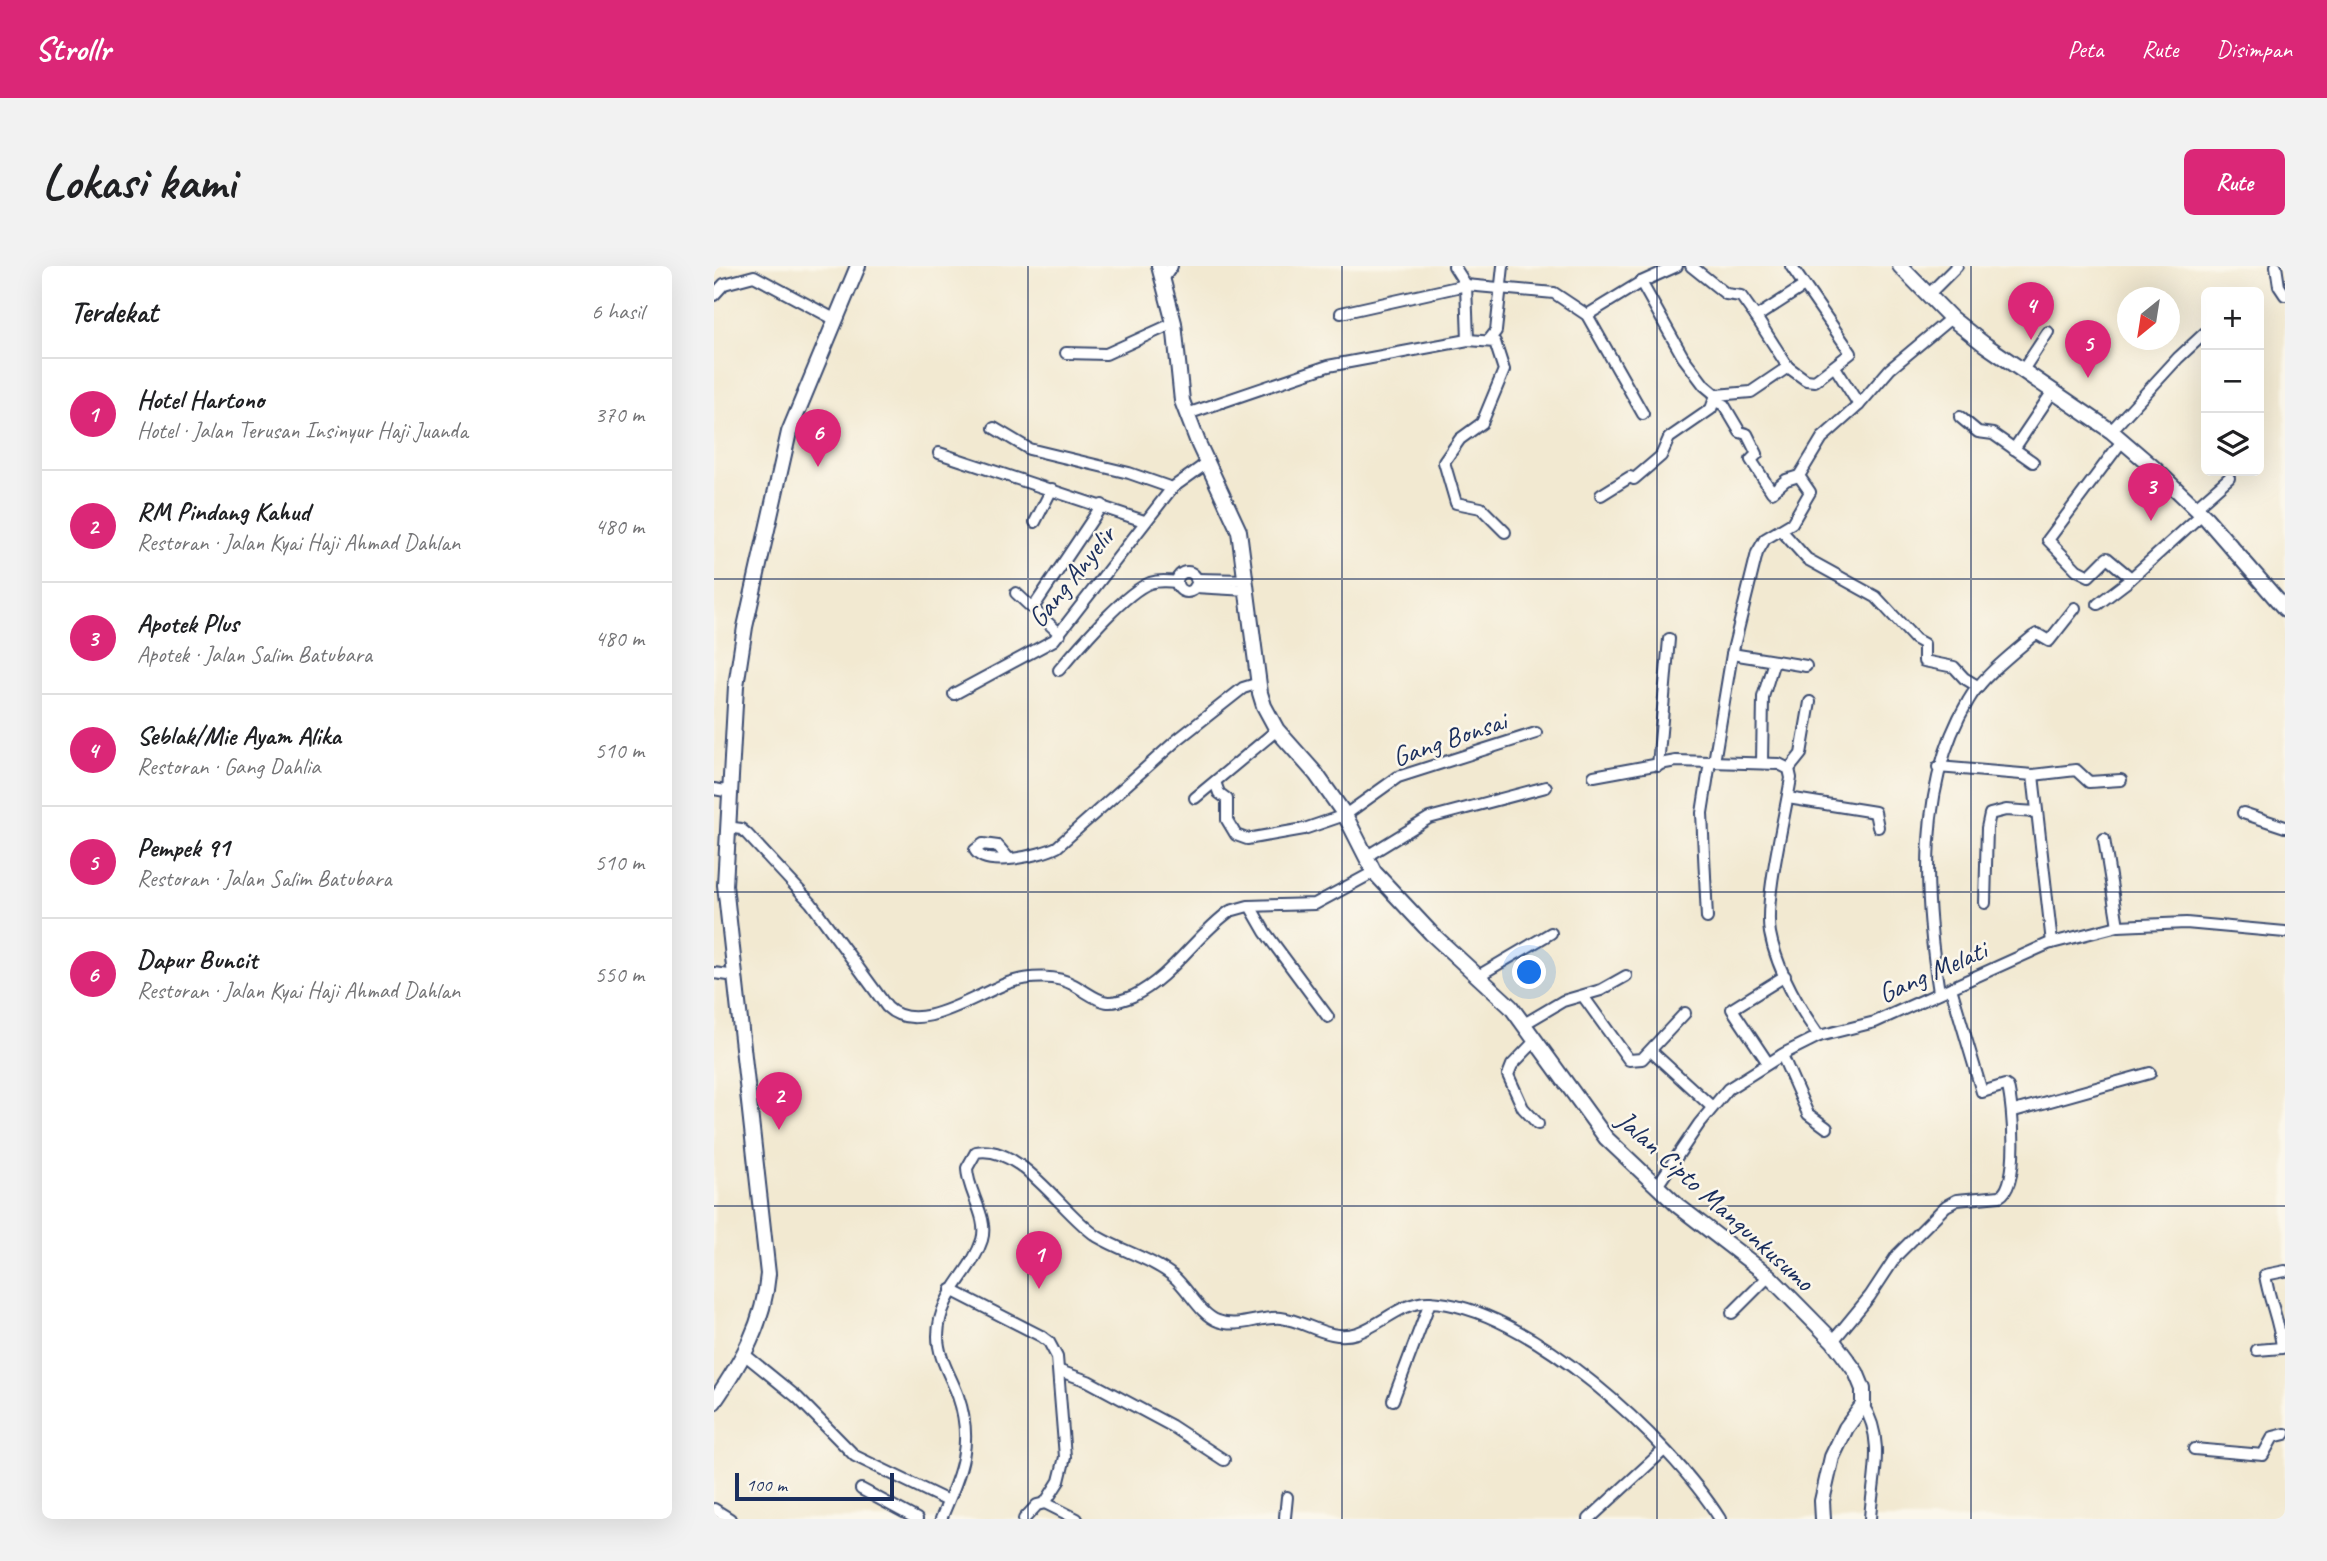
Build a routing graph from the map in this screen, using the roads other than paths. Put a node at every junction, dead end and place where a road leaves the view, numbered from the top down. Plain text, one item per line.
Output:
1 (858, 266) edge
2 (1454, 266) edge
3 (1503, 266) edge
4 (1677, 266) edge
5 (1691, 266) edge
6 (1791, 266) edge
7 (1900, 266) edge
8 (1957, 266) edge
9 (2276, 266) edge
10 (1165, 270) edge
11 (714, 277) edge
12 (1642, 282) junction
13 (724, 284) junction
14 (1466, 285) junction
15 (1804, 286) junction
16 (1501, 288) junction
17 (714, 295) edge
18 (1928, 295) junction
19 (2285, 295) edge
20 (1341, 313) dead end
21 (1587, 315) junction
22 (1756, 317) junction
23 (1951, 318) junction
24 (836, 320) junction
25 (1174, 323) junction
26 (2048, 332) dead end
27 (2201, 337) edge
28 (1468, 340) junction
29 (1489, 340) junction
30 (1066, 354) dead end
31 (1788, 367) junction
32 (1835, 367) junction
33 (2022, 370) junction
34 (2053, 391) junction
35 (1715, 398) junction
36 (1859, 405) junction
37 (1187, 414) junction
38 (1643, 414) dead end
39 (1960, 418) dead end
40 (994, 428) dead end
41 (2117, 436) junction
42 (2014, 449) junction
43 (939, 453) dead end
44 (2034, 462) dead end
45 (1207, 463) junction
46 (1799, 476) junction
47 (2229, 478) dead end
48 (1172, 488) junction
49 (1052, 489) junction
50 (1601, 495) dead end
51 (1102, 505) junction
52 (2199, 510) junction
53 (1144, 521) junction
54 (1035, 522) dead end
55 (1781, 530) junction
56 (1505, 532) dead end
57 (2131, 578) junction
58 (1247, 585) junction
59 (1016, 593) dead end
60 (2098, 604) dead end
61 (1033, 608) junction
62 (2075, 608) dead end
63 (2285, 609) edge
64 (1060, 634) junction
65 (1669, 639) dead end
66 (1732, 654) junction
67 (1774, 661) junction
68 (1806, 666) dead end
69 (1059, 670) dead end
70 (1259, 683) junction
71 (1979, 687) junction
72 (954, 694) dead end
73 (1810, 702) dead end
74 (1277, 730) junction
75 (1536, 733) dead end
76 (1712, 762) junction
77 (1762, 763) junction
78 (1658, 766) junction
79 (1938, 767) junction
80 (1789, 769) junction
81 (2033, 775) junction
82 (1594, 776) dead end
83 (2121, 780) dead end
84 (1215, 782) junction
85 (1546, 787) dead end
86 (714, 789) edge
87 (731, 792) junction
88 (1195, 798) dead end
89 (1788, 798) junction
90 (2036, 812) junction
91 (2243, 813) dead end
92 (1345, 816) junction
93 (727, 827) junction
94 (1878, 827) dead end
95 (2285, 827) edge
96 (2104, 839) dead end
97 (1367, 856) junction
98 (1009, 859) dead end
99 (1374, 872) junction
100 (1985, 903) dead end
101 (1250, 906) junction
102 (1707, 918) dead end
103 (2118, 926) junction
104 (2285, 932) edge
105 (1551, 933) dead end
106 (2052, 943) junction
107 (714, 972) edge
108 (736, 976) junction
109 (1478, 976) junction
110 (1626, 976) dead end
111 (1785, 976) junction
112 (1951, 988) junction
113 (1939, 992) junction
114 (1583, 996) junction
115 (1685, 1013) dead end
116 (1328, 1017) dead end
117 (1524, 1024) junction
118 (1819, 1036) junction
119 (1536, 1040) junction
120 (1651, 1051) junction
121 (1782, 1055) junction
122 (1768, 1063) junction
123 (2150, 1073) dead end
124 (1712, 1107) junction
125 (2014, 1111) junction
126 (1538, 1124) dead end
127 (1827, 1128) dead end
128 (1657, 1186) junction
129 (2285, 1270) edge
130 (1769, 1276) junction
131 (951, 1290) junction
132 (1430, 1303) junction
133 (1732, 1313) dead end
134 (1833, 1342) junction
135 (2257, 1350) dead end
136 (744, 1354) junction
137 (1060, 1371) junction
138 (715, 1398) edge
139 (1393, 1400) dead end
140 (1863, 1405) junction
141 (2285, 1434) edge
142 (2194, 1448) dead end
143 (1664, 1450) junction
144 (1224, 1460) dead end
145 (861, 1489) dead end
146 (1287, 1497) dead end
147 (948, 1501) junction
148 (1045, 1503) junction
149 (714, 1509) edge
150 (1283, 1518) edge
151 (730, 1519) edge
152 (917, 1519) edge
153 (941, 1519) edge
154 (1024, 1519) edge
155 (1077, 1519) edge
156 (1589, 1519) edge
157 (1720, 1519) edge
158 (1823, 1519) edge
159 (1870, 1519) edge

1 - 24 street
2 - 14 street
3 - 16 street
4 - 12 street
5 - 22 street
6 - 15 street
7 - 18 street
8 - 18 street
9 - 19 street
10 - 25 street, Jalan Cipto Mangunkusumo
11 - 13 street
12 - 21 street
12 - 35 street
13 - 17 street
13 - 24 street
14 - 16 street
14 - 20 street
14 - 28 street
15 - 22 street
15 - 32 street
16 - 21 street
16 - 29 street
18 - 23 street
21 - 38 street
22 - 31 street
23 - 33 street
23 - 36 street
24 - 87 street
25 - 30 street
25 - 37 street, Jalan Cipto Mangunkusumo
26 - 33 street
27 - 41 street
28 - 29 street
28 - 37 street
29 - 56 street
31 - 32 street
31 - 35 street
32 - 36 street
33 - 34 street
34 - 41 street
34 - 42 street
35 - 46 street
35 - 50 street
36 - 46 street
37 - 45 street, Jalan Cipto Mangunkusumo
39 - 42 street
40 - 48 street
41 - 52 street
41 - 57 street
42 - 44 street
43 - 49 street
45 - 48 street, Gang Anyelir
45 - 58 street, Jalan Cipto Mangunkusumo
46 - 55 street
47 - 52 street
48 - 53 street, Gang Anyelir
49 - 51 street
49 - 54 street
51 - 53 street
51 - 61 street
52 - 57 street
52 - 63 street
53 - 64 street, Gang Anyelir
55 - 66 street
55 - 71 street
57 - 60 street
58 - 69 street
58 - 70 street, Jalan Cipto Mangunkusumo
59 - 61 street
61 - 64 street
62 - 71 street
64 - 72 street, Gang Anyelir
65 - 78 street
66 - 67 street
66 - 76 street
67 - 68 street
67 - 77 street
70 - 74 street, Jalan Cipto Mangunkusumo
70 - 98 street
71 - 79 street
73 - 80 street
74 - 84 street
74 - 92 street, Jalan Cipto Mangunkusumo
75 - 92 street, Gang Bonsai
76 - 77 street
76 - 78 street
76 - 102 street
77 - 80 street
78 - 82 street
79 - 81 street
79 - 113 street
80 - 89 street
81 - 83 street
81 - 90 street
84 - 88 street
84 - 92 street, Gang Bonsai
85 - 97 street
86 - 87 street
87 - 93 street
89 - 94 street
89 - 111 street
90 - 100 street
90 - 106 street
91 - 95 street
92 - 97 street, Jalan Cipto Mangunkusumo
93 - 101 street
93 - 108 street
96 - 103 street
97 - 99 street, Jalan Cipto Mangunkusumo
99 - 101 street
99 - 109 street, Jalan Cipto Mangunkusumo
101 - 116 street
103 - 104 street, Gang Melati
103 - 106 street, Gang Melati
105 - 109 street
106 - 112 street, Gang Melati
107 - 108 street
108 - 136 street
109 - 117 street, Jalan Cipto Mangunkusumo
110 - 114 street
111 - 118 street
111 - 122 street
112 - 113 street, Gang Melati
112 - 125 street
113 - 118 street, Gang Melati
114 - 117 street
114 - 120 street
115 - 120 street
117 - 119 street, Jalan Cipto Mangunkusumo
118 - 121 street, Gang Melati
119 - 126 street
119 - 128 street, Jalan Cipto Mangunkusumo
120 - 124 street
121 - 122 street, Gang Melati
121 - 127 street
122 - 124 street, Gang Melati
123 - 125 street
124 - 128 street, Gang Melati
125 - 134 street
128 - 130 street, Jalan Cipto Mangunkusumo
129 - 135 street
130 - 133 street
130 - 134 street, Jalan Cipto Mangunkusumo
131 - 132 street
131 - 137 street
131 - 147 street
132 - 139 street
132 - 143 street
134 - 140 street, Jalan Cipto Mangunkusumo
136 - 138 street
136 - 147 street
137 - 144 street
137 - 148 street
140 - 158 street
140 - 159 street
141 - 142 street
143 - 156 street
143 - 157 street
145 - 152 street
146 - 150 street
147 - 153 street
148 - 154 street
148 - 155 street
149 - 151 street

